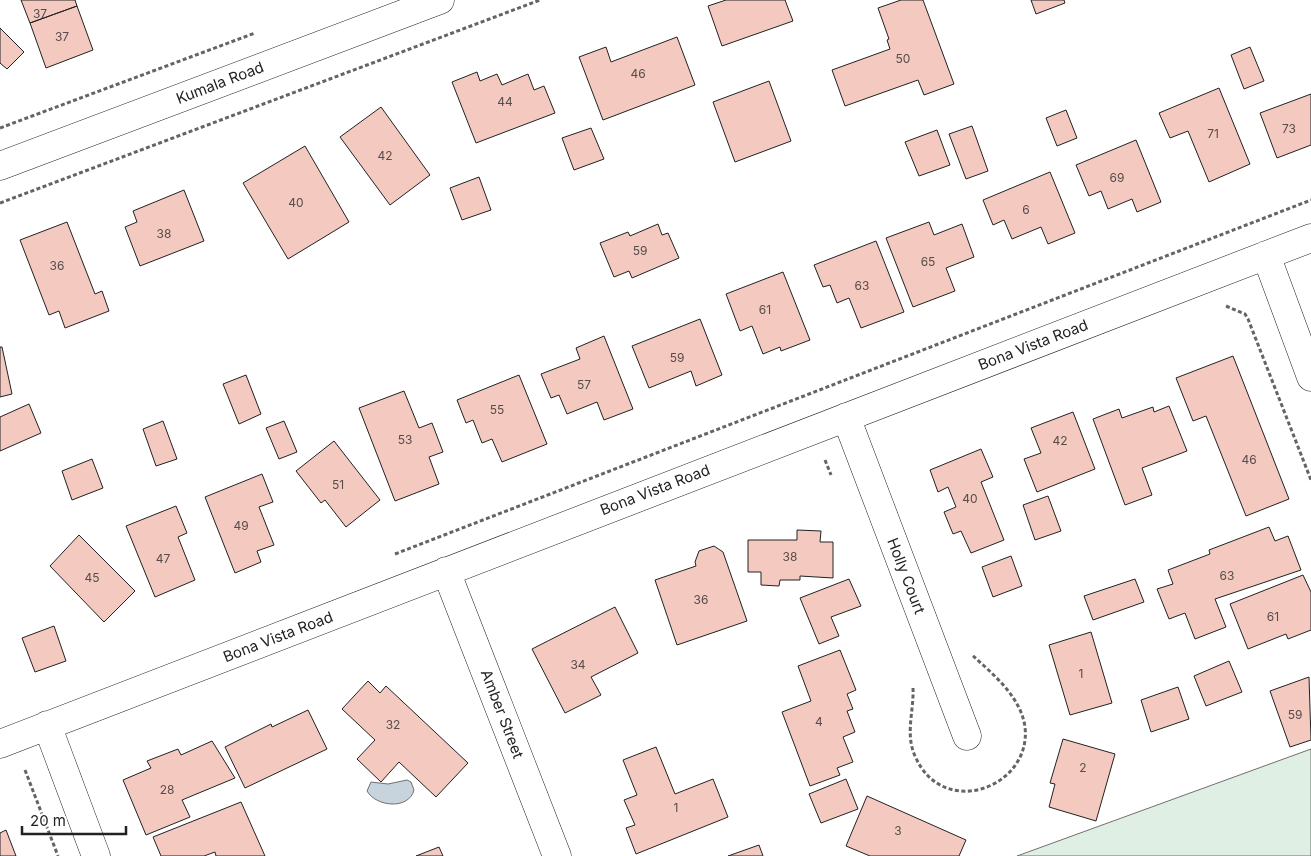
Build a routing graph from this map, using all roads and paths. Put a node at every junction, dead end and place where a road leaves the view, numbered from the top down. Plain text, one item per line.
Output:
1 (440, 0) edge
2 (540, 0) edge
3 (261, 31) dead end
4 (0, 128) edge
5 (0, 166) edge
6 (1311, 200) edge
7 (0, 203) edge
8 (1311, 238) edge
9 (1266, 256) junction
10 (1222, 305) dead end
11 (1311, 377) edge
12 (846, 417) junction
13 (1311, 480) edge
14 (390, 556) dead end
15 (446, 572) junction
16 (47, 725) junction
17 (968, 736) dead end
18 (0, 744) edge
19 (24, 770) dead end
20 (58, 856) edge
21 (96, 856) edge
22 (557, 856) edge

1 - 5 street, Kumala Road
2 - 7 path
3 - 4 path
6 - 14 path
8 - 9 street, Bona Vista Road
9 - 11 street
9 - 12 street, Bona Vista Road
10 - 13 path
12 - 15 street, Bona Vista Road
12 - 17 street, Holly Court
15 - 16 street, Bona Vista Road
15 - 22 street, Amber Street
16 - 18 street, Bona Vista Road
16 - 21 street
19 - 20 path

